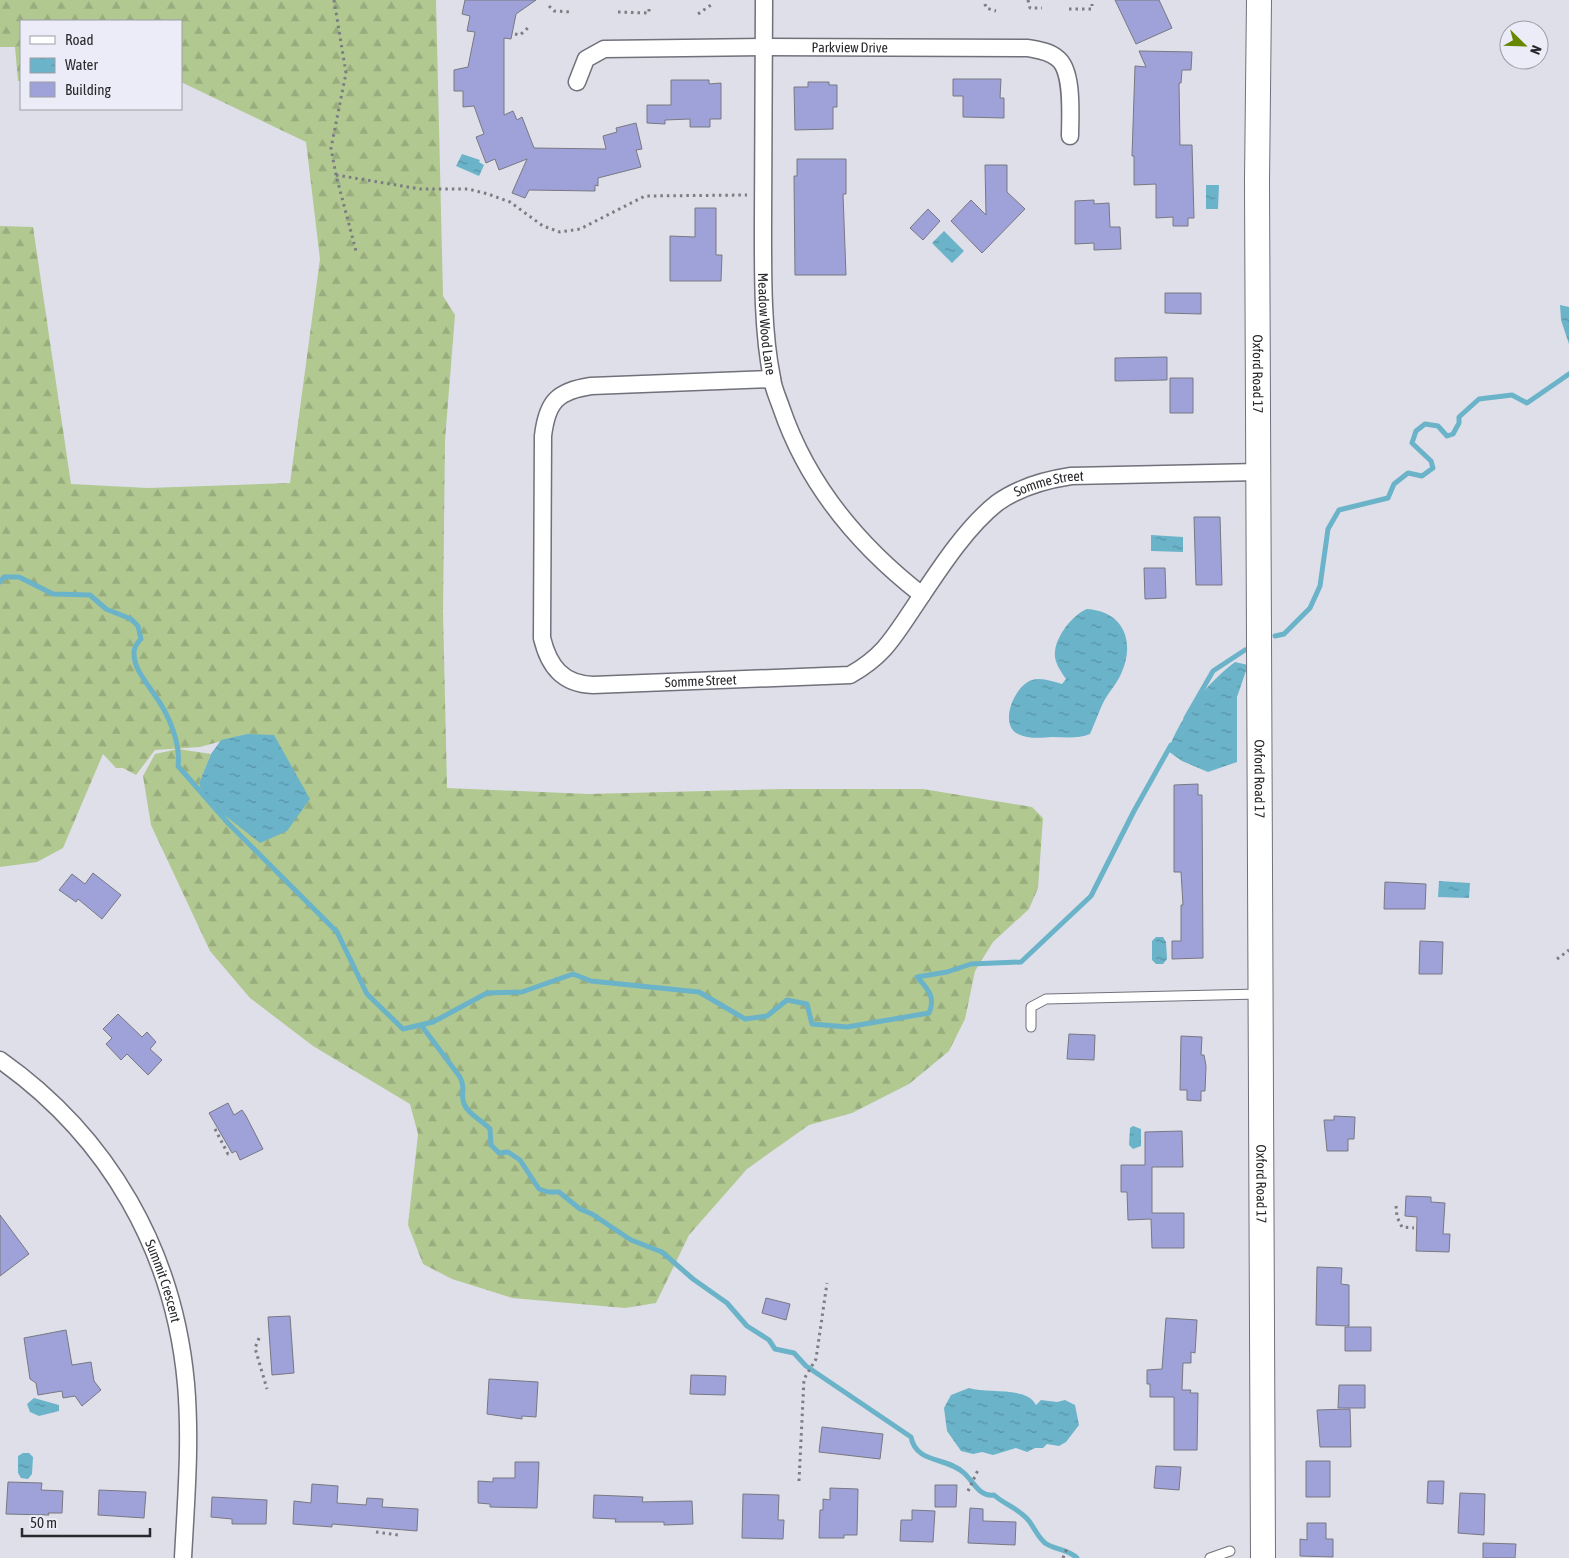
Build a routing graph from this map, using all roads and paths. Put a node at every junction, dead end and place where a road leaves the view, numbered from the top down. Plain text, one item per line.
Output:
1 (334, 0) edge
2 (764, 0) edge
3 (1028, 0) edge
4 (1259, 0) edge
5 (984, 4) dead end
6 (1092, 4) dead end
7 (711, 5) dead end
8 (549, 6) dead end
9 (649, 6) dead end
10 (1042, 8) dead end
11 (1069, 9) dead end
12 (996, 11) dead end
13 (570, 12) dead end
14 (618, 12) dead end
15 (698, 14) dead end
16 (530, 26) dead end
17 (515, 34) dead end
18 (764, 47) junction
19 (577, 82) dead end
20 (1070, 136) dead end
21 (336, 175) junction
22 (762, 196) junction
23 (356, 251) dead end
24 (772, 379) junction
25 (1258, 472) junction
26 (922, 595) junction
27 (1569, 950) edge
28 (1557, 959) dead end
29 (1259, 994) junction
30 (1031, 1027) dead end
31 (0, 1060) edge
32 (215, 1129) dead end
33 (232, 1153) dead end
34 (1396, 1206) dead end
35 (1414, 1228) dead end
36 (827, 1283) dead end
37 (259, 1338) dead end
38 (267, 1389) dead end
39 (979, 1468) dead end
40 (799, 1482) dead end
41 (968, 1491) dead end
42 (376, 1532) dead end
43 (398, 1535) dead end
44 (1068, 1546) dead end
45 (1230, 1551) dead end
46 (183, 1558) edge
47 (1063, 1558) edge
48 (1210, 1558) edge
49 (1263, 1558) edge

1 - 21 path
2 - 18 street, Meadow Wood Lane
3 - 10 path
4 - 25 main road, Oxford Road 17
5 - 12 path
6 - 11 path
7 - 15 path
8 - 13 path
9 - 14 path
16 - 17 path
18 - 19 street, Parkview Drive
18 - 20 street, Parkview Drive
18 - 22 street, Meadow Wood Lane
21 - 22 path
21 - 23 path
22 - 24 street, Meadow Wood Lane
24 - 26 street, Meadow Wood Lane
24 - 26 street, Somme Street
25 - 26 street, Somme Street
25 - 29 main road, Oxford Road 17
27 - 28 path
29 - 30 lane
29 - 49 main road, Oxford Road 17
31 - 46 street, Summit Crescent
32 - 33 path
34 - 35 path
36 - 40 path
37 - 38 path
39 - 41 path
42 - 43 path
44 - 47 path
45 - 48 lane

